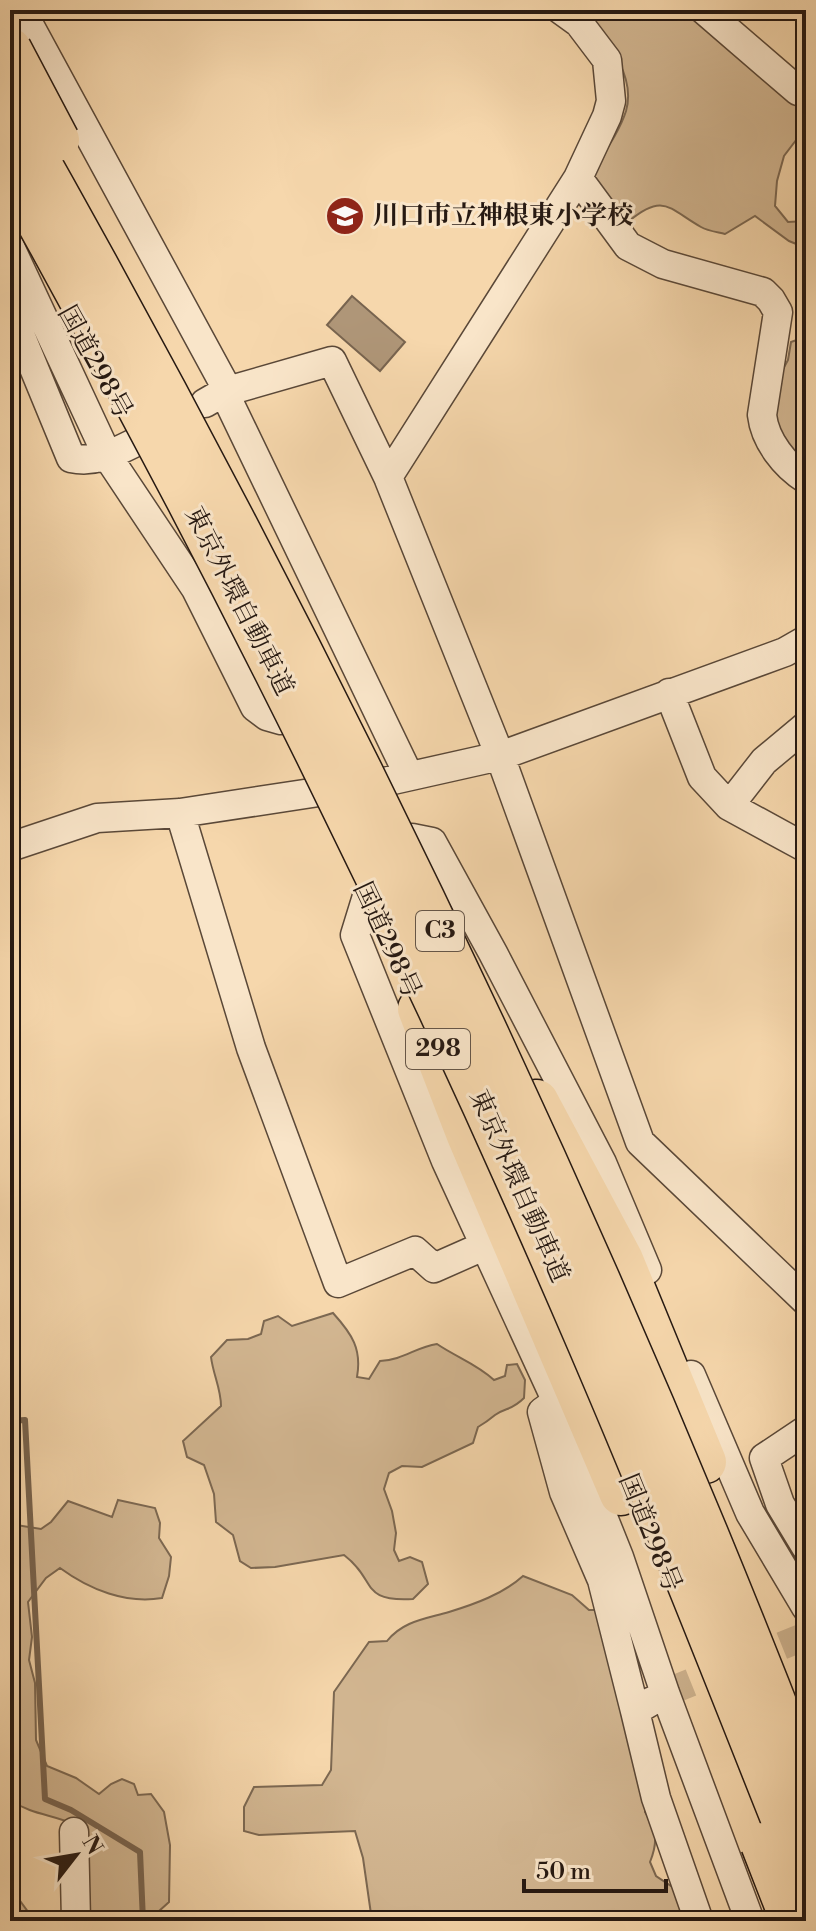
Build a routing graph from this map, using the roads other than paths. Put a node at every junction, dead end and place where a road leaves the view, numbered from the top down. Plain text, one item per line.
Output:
1 (21, 10) edge
2 (561, 10) edge
3 (704, 10) edge
4 (10, 49) edge
5 (10, 78) edge
6 (806, 93) edge
7 (10, 110) edge
8 (10, 172) edge
9 (578, 178) junction
10 (10, 206) edge
11 (10, 247) edge
12 (10, 310) edge
13 (219, 395) junction
14 (120, 450) junction
15 (388, 477) junction
16 (806, 479) edge
17 (264, 578) junction
18 (799, 648) edge
19 (669, 693) junction
20 (281, 720) junction
21 (806, 726) edge
22 (500, 756) junction
23 (397, 779) junction
24 (318, 792) junction
25 (729, 806) junction
26 (180, 813) junction
27 (412, 838) junction
28 (10, 847) edge
29 (806, 848) edge
30 (367, 896) junction
31 (419, 1009) junction
32 (531, 1090) junction
33 (640, 1142) junction
34 (602, 1163) junction
35 (486, 1245) junction
36 (806, 1301) edge
37 (557, 1402) junction
38 (806, 1430) edge
39 (806, 1547) edge
40 (806, 1607) edge
41 (665, 1693) junction
42 (635, 1711) junction
43 (806, 1711) edge
44 (806, 1742) edge
45 (806, 1783) edge
46 (74, 1832) dead end
47 (806, 1879) edge
48 (76, 1921) edge
49 (699, 1921) edge
50 (750, 1921) edge
51 (792, 1921) edge
52 (804, 1921) edge

1 - 13 street
2 - 9 street
3 - 6 street
4 - 17 highway, bridge
5 - 23 highway, 298
7 - 17 highway, 東京外環自動車道 / C3, bridge
8 - 47 highway, 東京外環自動車道 / C3, bridge
9 - 15 street
9 - 16 street
10 - 20 highway, 国道298号 / 298
11 - 14 street
12 - 14 street
13 - 15 street
13 - 23 street
14 - 20 street
15 - 22 street
17 - 45 highway, 東京外環自動車道 / C3, bridge
18 - 19 street
19 - 22 street
19 - 25 street
20 - 24 highway, 国道298号 / 298
21 - 25 street
22 - 23 street
22 - 33 street
23 - 24 street
23 - 27 highway, 298
24 - 26 street
24 - 30 highway, 国道298号 / 298
25 - 29 street
26 - 28 street
26 - 35 street
27 - 32 highway, 298
27 - 34 street
30 - 31 highway, 国道298号 / 298
30 - 35 street
31 - 51 highway, bridge
31 - 52 highway, 国道298号 / 298
32 - 43 highway
32 - 44 highway, 298
33 - 34 street
33 - 36 street
34 - 40 street
35 - 37 street
37 - 41 street
37 - 42 street
38 - 39 street
41 - 42 street
41 - 50 street
42 - 49 street
46 - 48 street

